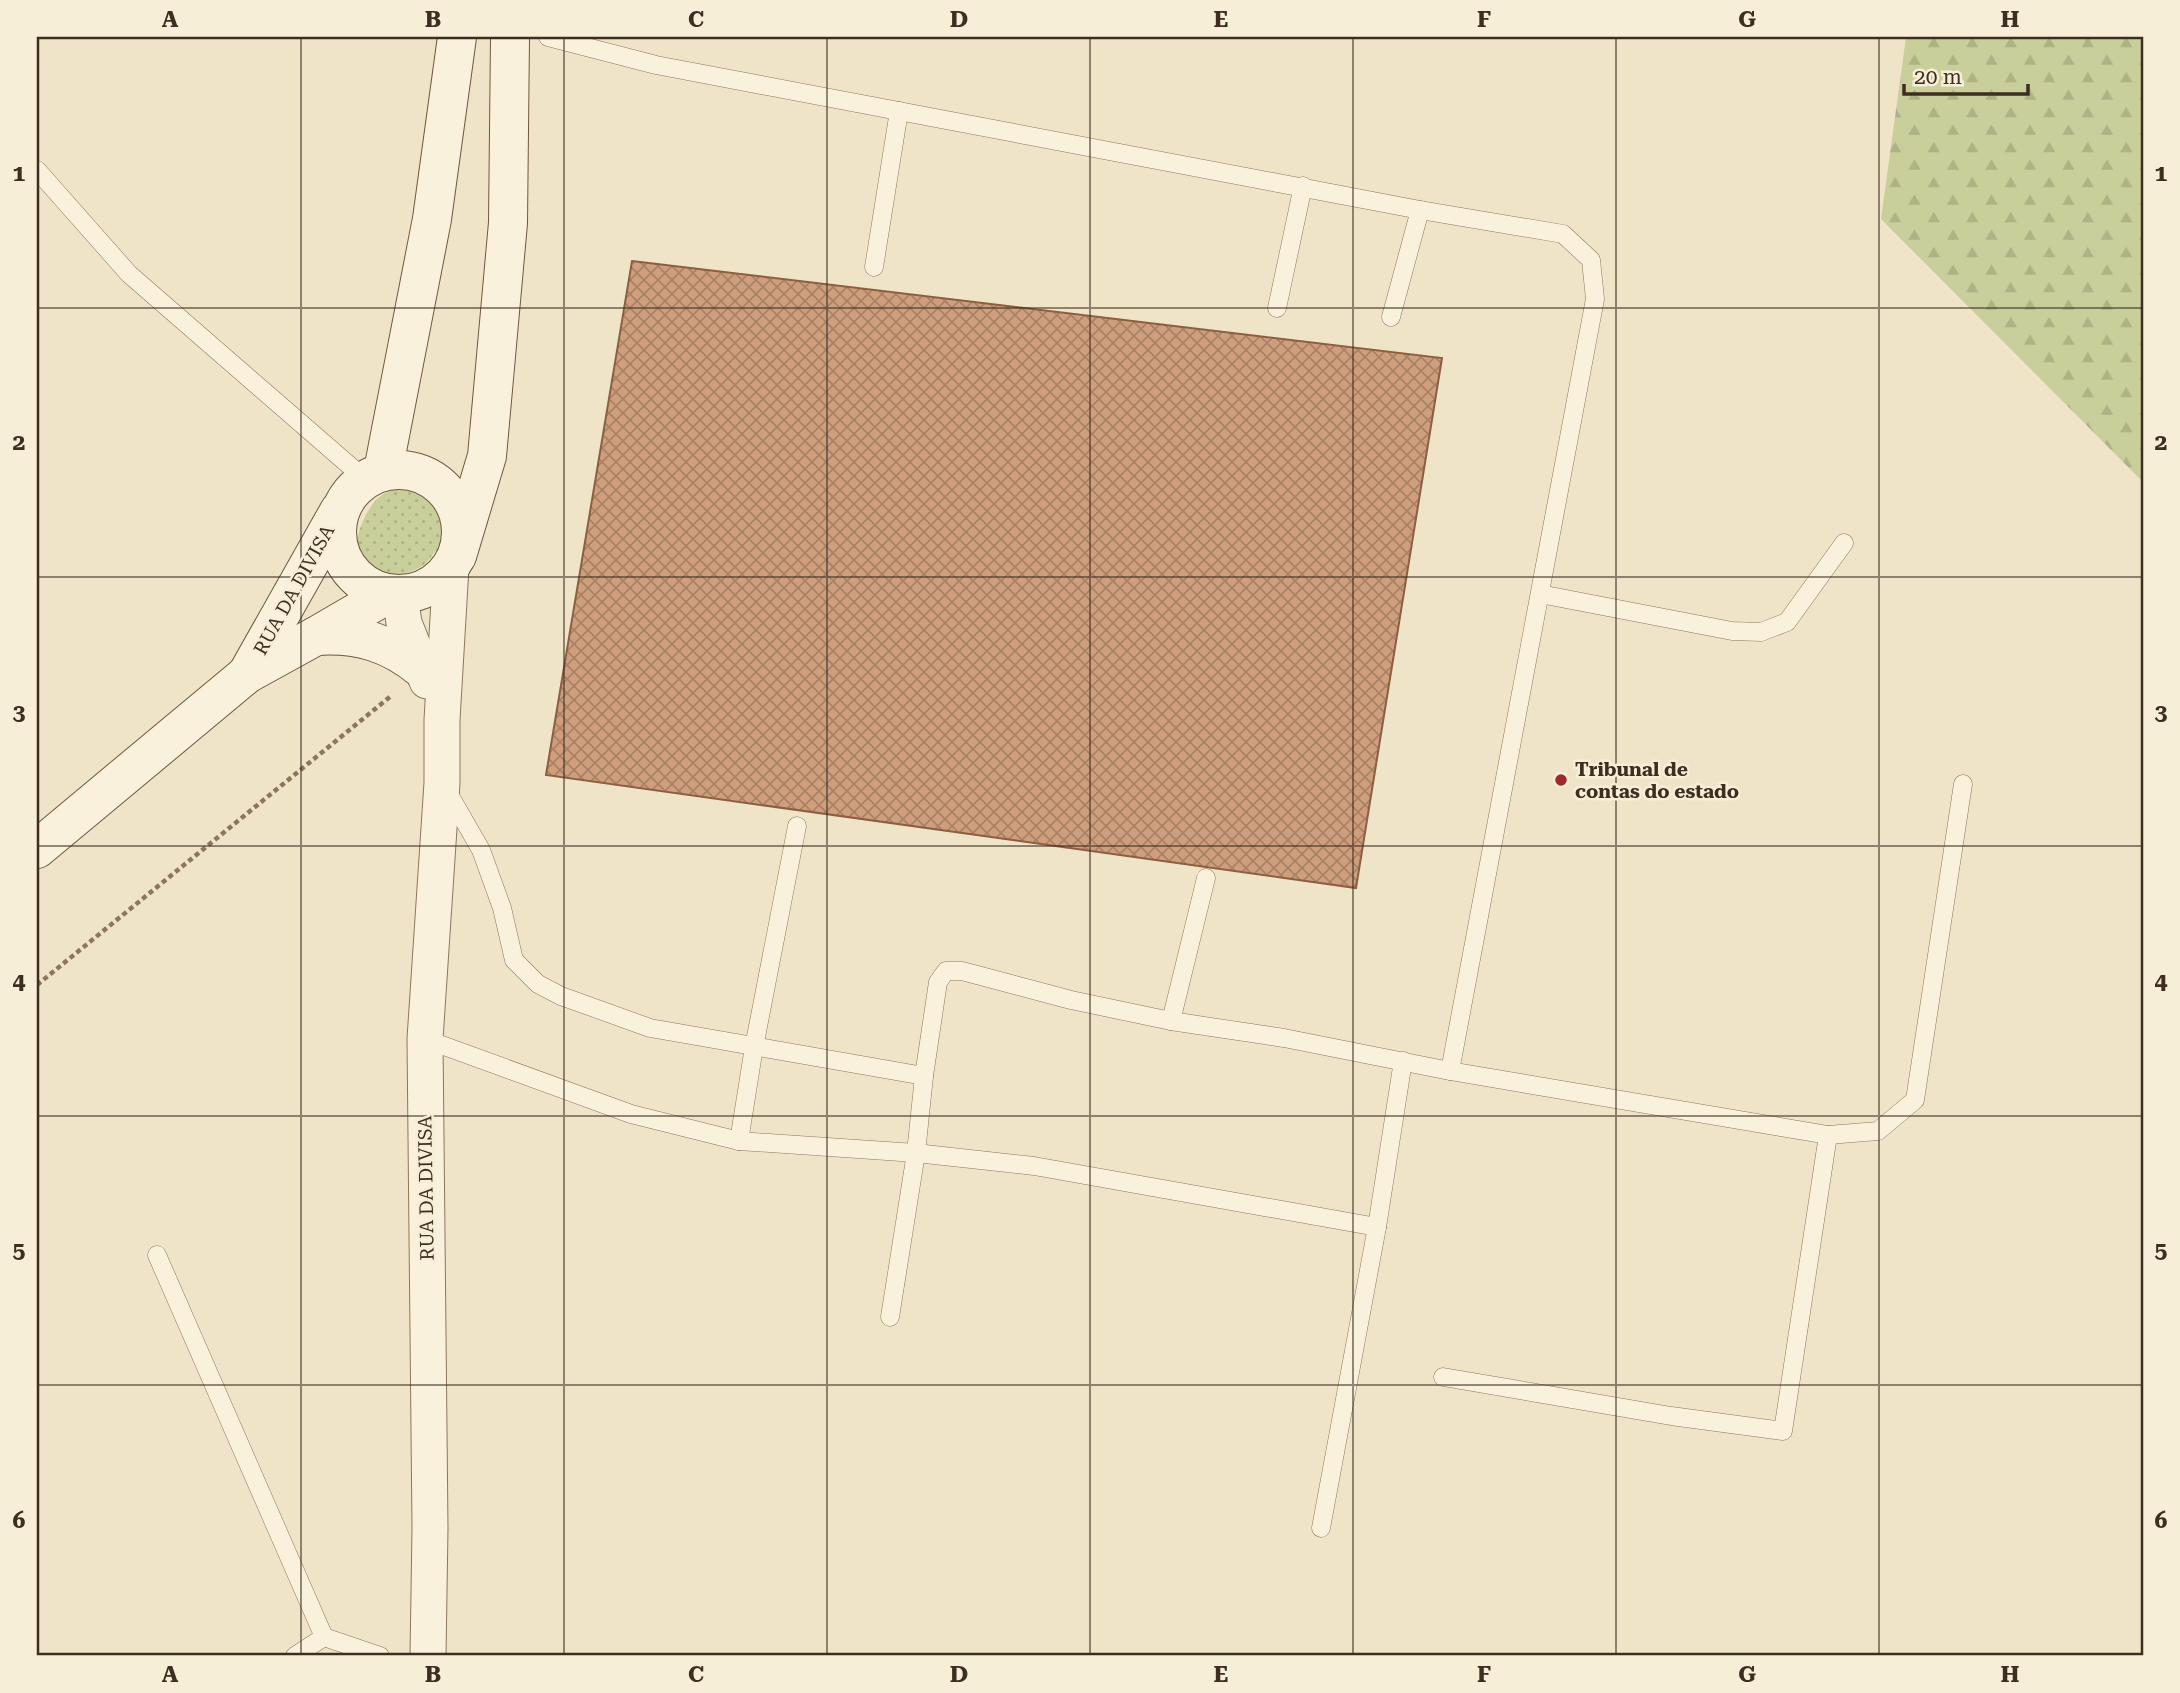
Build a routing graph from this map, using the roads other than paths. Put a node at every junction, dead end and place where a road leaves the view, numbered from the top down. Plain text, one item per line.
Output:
1 (457, 37) edge
2 (510, 37) edge
3 (548, 37) edge
4 (899, 111) junction
5 (37, 170) edge
6 (1303, 186) junction
7 (1420, 210) junction
8 (874, 267) dead end
9 (1277, 308) dead end
10 (1391, 317) dead end
11 (363, 486) junction
12 (1844, 543) dead end
13 (454, 561) junction
14 (394, 594) junction
15 (1540, 594) junction
16 (316, 636) junction
17 (423, 670) junction
18 (247, 674) junction
19 (442, 720) junction
20 (442, 783) junction
21 (1963, 784) dead end
22 (797, 827) dead end
23 (37, 849) edge
24 (1206, 878) dead end
25 (1171, 1021) junction
26 (425, 1039) junction
27 (754, 1047) junction
28 (1403, 1061) junction
29 (1450, 1070) junction
30 (924, 1076) junction
31 (1828, 1135) junction
32 (739, 1141) junction
33 (916, 1153) junction
34 (1377, 1227) junction
35 (157, 1255) dead end
36 (890, 1317) dead end
37 (1443, 1377) dead end
38 (1321, 1528) dead end
39 (324, 1637) junction
40 (295, 1656) edge
41 (380, 1656) edge
42 (428, 1656) edge

1 - 11 main road
2 - 13 main road
3 - 4 lane
4 - 6 lane
4 - 8 lane
5 - 11 lane
6 - 7 lane
6 - 9 lane
7 - 10 lane
7 - 15 lane
11 - 13 main road
11 - 14 main road
11 - 18 main road, RUA DA DIVISA
12 - 15 lane
13 - 14 main road
13 - 19 street, RUA DA DIVISA
14 - 16 main road, RUA DA DIVISA
14 - 17 street, RUA DA DIVISA
15 - 29 lane
16 - 17 main road
16 - 18 main road, RUA DA DIVISA
17 - 19 street, RUA DA DIVISA
18 - 23 main road, RUA DA DIVISA
19 - 20 street, RUA DA DIVISA
20 - 26 street, RUA DA DIVISA
20 - 27 lane
21 - 31 lane
22 - 27 lane
24 - 25 lane
25 - 28 lane
25 - 30 lane
26 - 32 lane
26 - 42 street, RUA DA DIVISA
27 - 30 lane
27 - 32 lane
28 - 29 lane
28 - 34 lane
29 - 31 lane
30 - 33 lane
31 - 37 lane
32 - 33 lane
33 - 34 lane
33 - 36 lane
34 - 38 lane
35 - 39 lane
39 - 40 lane
39 - 41 lane

